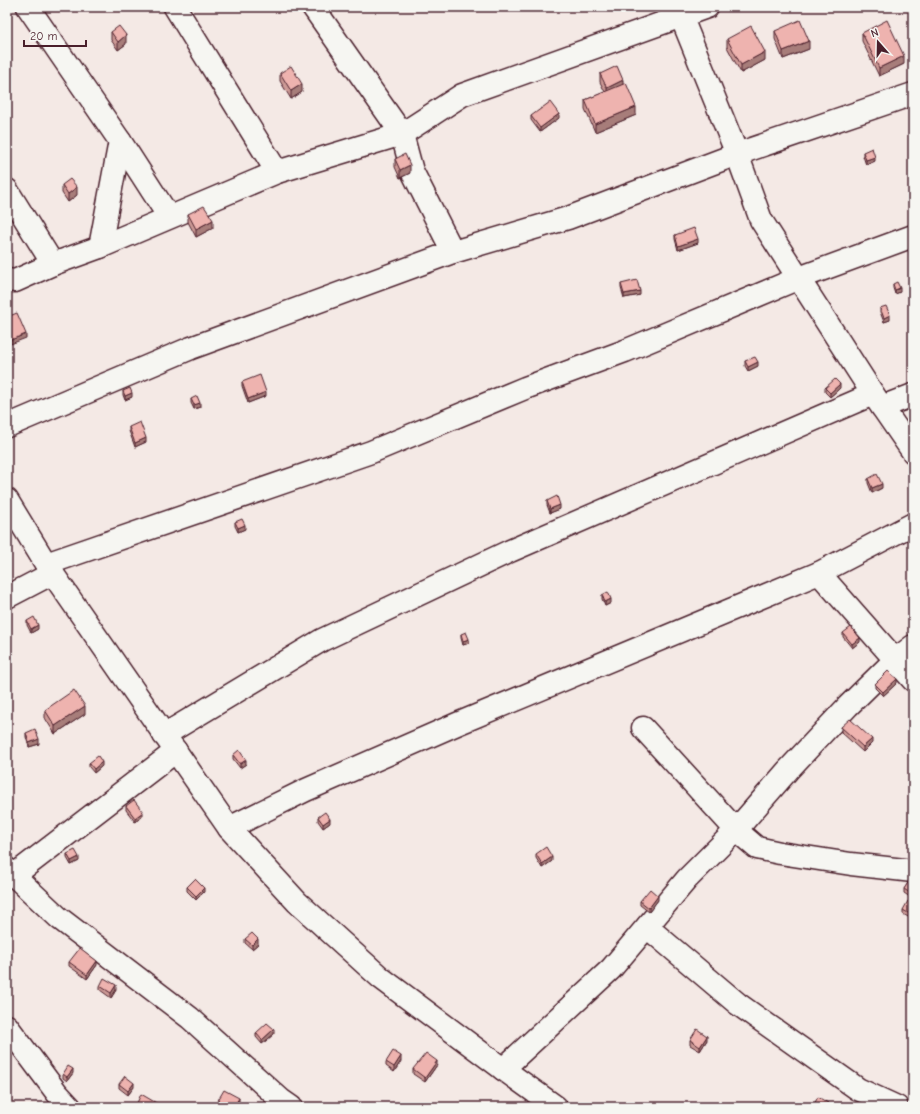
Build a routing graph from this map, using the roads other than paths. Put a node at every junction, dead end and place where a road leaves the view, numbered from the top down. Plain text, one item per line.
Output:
1 (28, 7) edge
2 (175, 7) edge
3 (313, 7) edge
4 (697, 10) edge
5 (913, 94) edge
6 (402, 134) junction
7 (120, 141) junction
8 (737, 154) junction
9 (277, 172) junction
10 (7, 190) edge
11 (169, 217) junction
12 (913, 236) edge
13 (100, 247) junction
14 (453, 252) junction
15 (53, 264) junction
16 (799, 278) junction
17 (7, 280) edge
18 (913, 395) edge
19 (878, 401) junction
20 (7, 426) edge
21 (913, 452) edge
22 (7, 500) edge
23 (913, 524) edge
24 (50, 569) junction
25 (819, 573) junction
26 (7, 597) edge
27 (913, 646) edge
28 (895, 660) junction
29 (913, 680) edge
30 (643, 728) dead end
31 (170, 743) junction
32 (229, 828) junction
33 (736, 830) junction
34 (913, 871) edge
35 (10, 872) edge
36 (647, 927) junction
37 (7, 1026) edge
38 (503, 1069) junction
39 (70, 1107) edge
40 (291, 1107) edge
41 (556, 1107) edge
42 (897, 1107) edge

1 - 7 street
2 - 9 street
3 - 6 street
4 - 6 street
4 - 8 street
5 - 8 street
6 - 9 street
6 - 14 street
7 - 11 street
7 - 13 street
8 - 14 street
8 - 16 street
9 - 11 street
10 - 15 street
11 - 13 street
12 - 16 street
13 - 15 street
14 - 20 street
15 - 17 street
16 - 19 street
16 - 24 street
18 - 19 street
19 - 21 street
19 - 31 street
22 - 24 street
23 - 25 street
24 - 26 street
24 - 31 street
25 - 28 street
25 - 32 street
27 - 28 street
28 - 29 street
28 - 33 street
30 - 33 street
31 - 32 street
31 - 35 street
32 - 38 street
33 - 34 street
33 - 36 street
35 - 40 street
36 - 38 street
36 - 42 street
37 - 39 street
38 - 41 street

